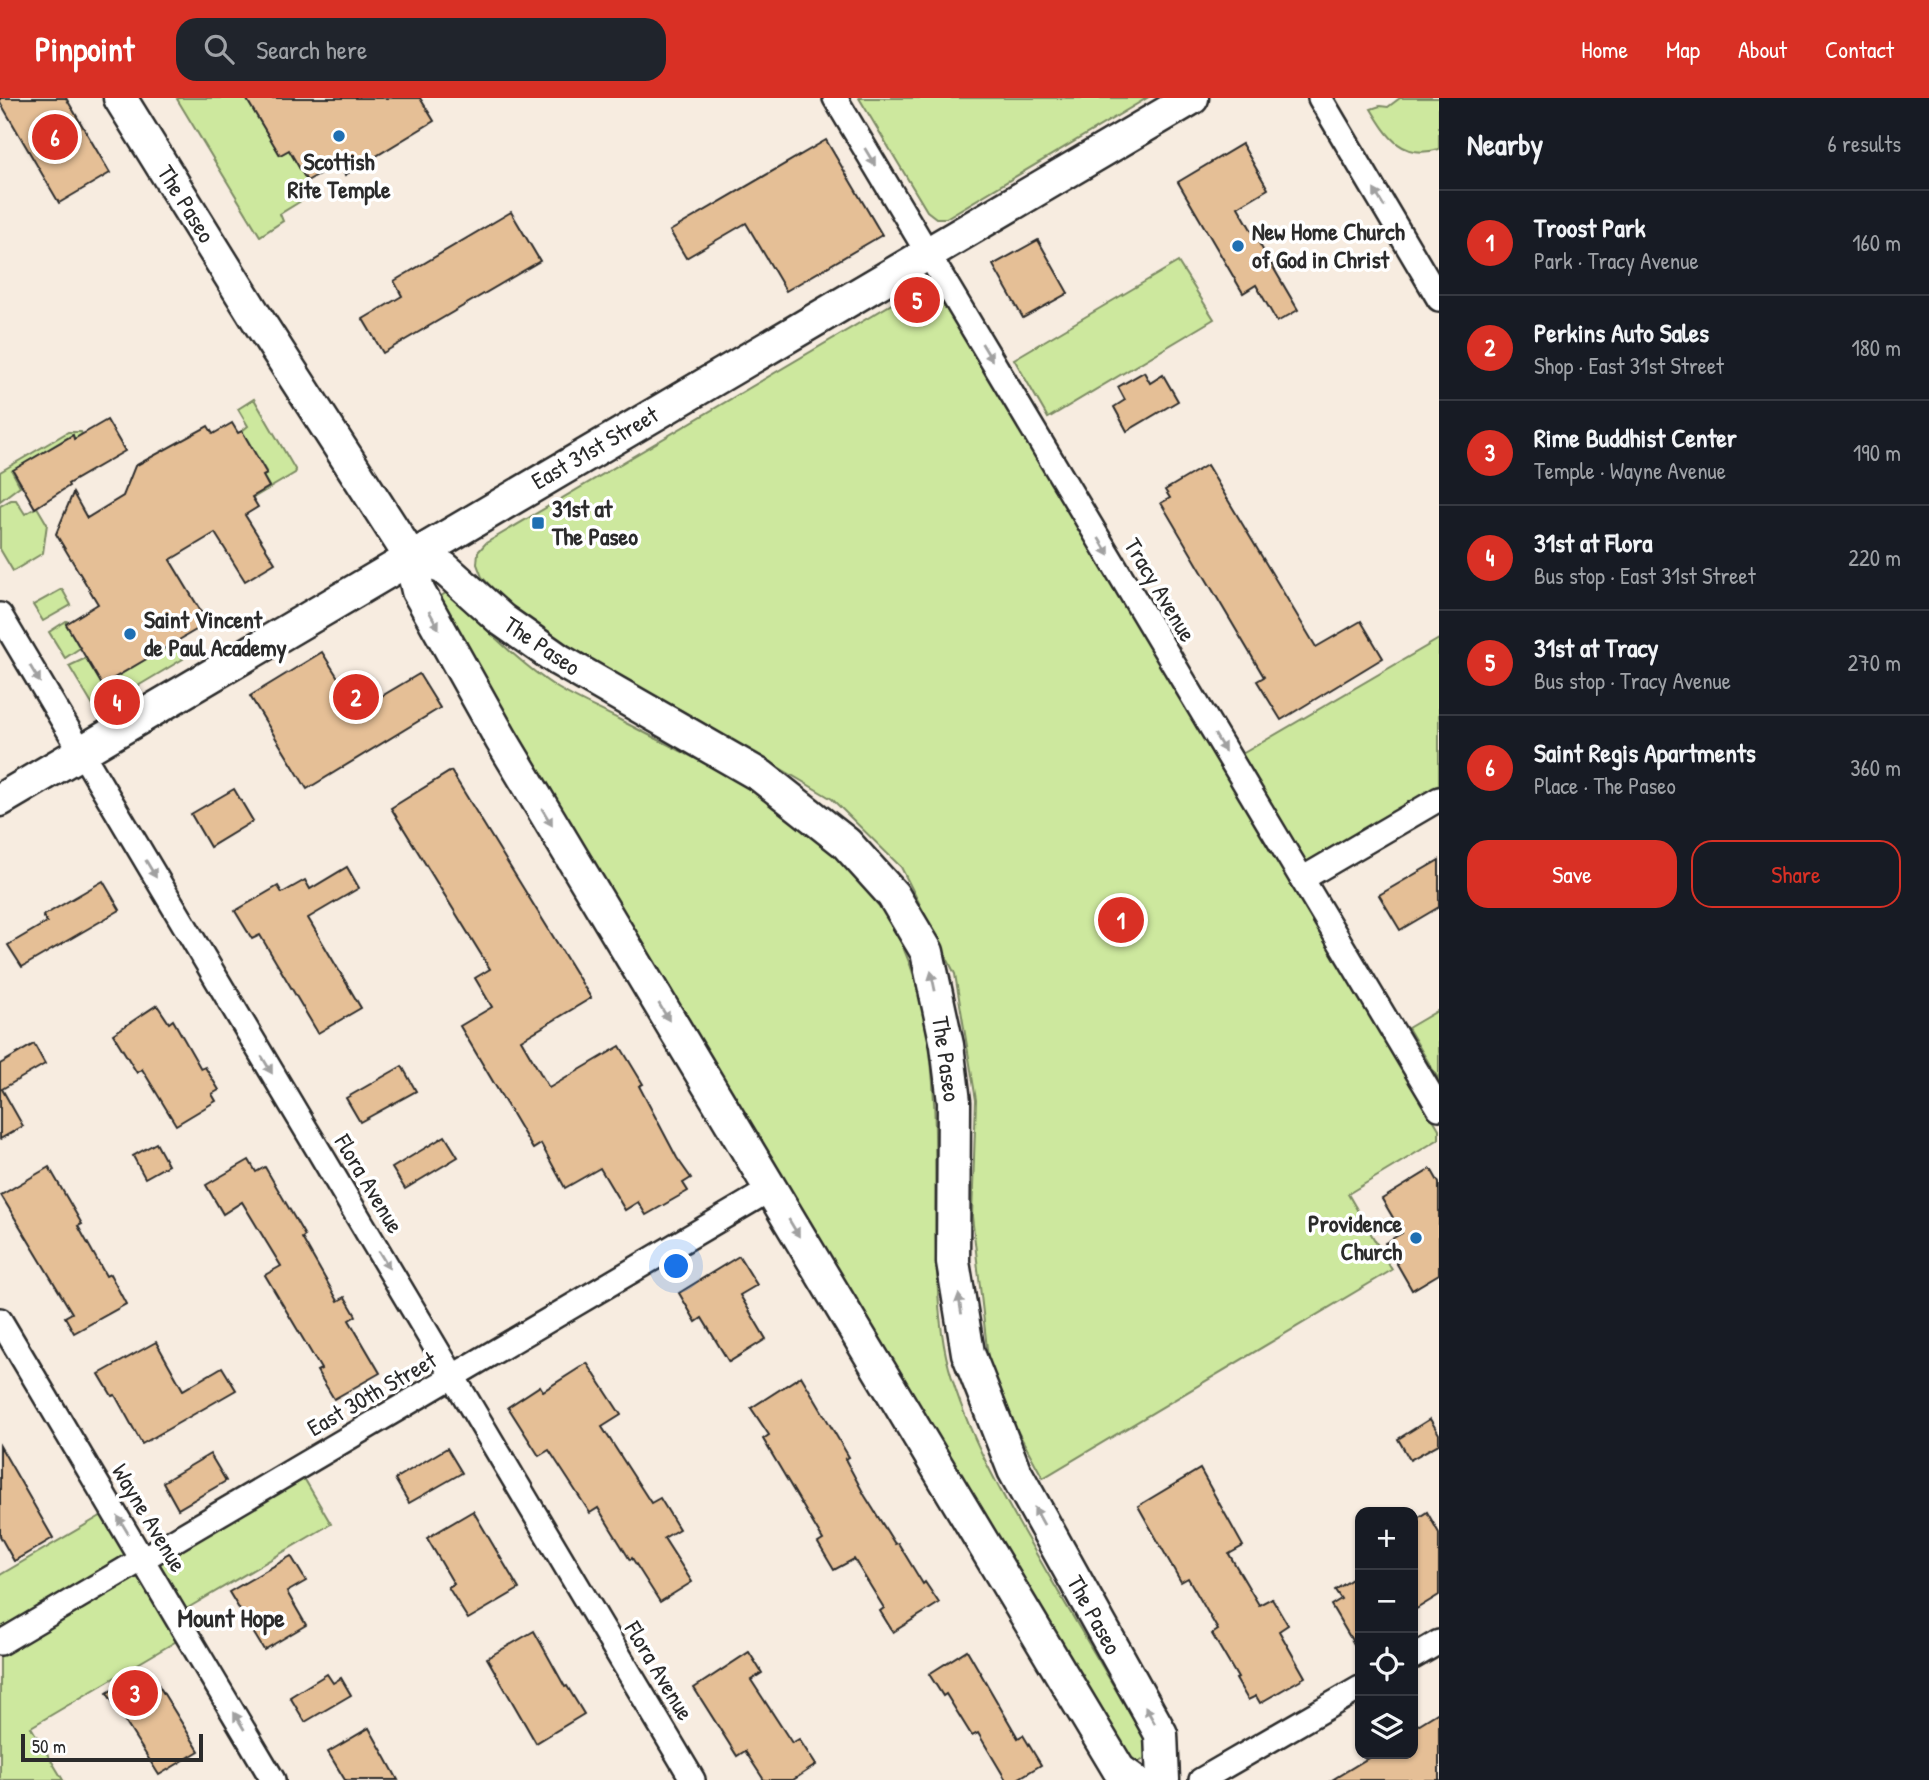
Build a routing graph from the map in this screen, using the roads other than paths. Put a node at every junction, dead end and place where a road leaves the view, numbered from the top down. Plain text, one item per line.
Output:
1 (120, 98) edge
2 (835, 98) edge
3 (1192, 98) edge
4 (1320, 98) edge
5 (928, 253) junction
6 (1439, 299) edge
7 (410, 556) junction
8 (0, 615) edge
9 (81, 752) junction
10 (1439, 799) edge
11 (0, 800) edge
12 (1302, 879) junction
13 (1439, 1108) edge
14 (771, 1189) junction
15 (0, 1320) edge
16 (453, 1377) junction
17 (143, 1560) junction
18 (1439, 1642) edge
19 (0, 1643) edge
20 (1418, 1654) edge
21 (1355, 1691) edge
22 (273, 1780) edge
23 (693, 1780) edge
24 (1133, 1780) edge
25 (1163, 1780) edge
26 (1201, 1780) edge

1 - 7 main road, The Paseo
2 -> 5 street, Tracy Avenue
3 - 5 main road, East 31st Street
6 -> 4 street
5 - 7 main road, East 31st Street
5 -> 12 street, Tracy Avenue
7 - 9 main road, East 31st Street
7 -> 14 main road, The Paseo
25 -> 7 main road, The Paseo
8 -> 9 street, Flora Avenue
9 - 11 main road, East 31st Street
9 -> 16 street, Flora Avenue
10 - 12 street
12 - 13 street, Tracy Avenue
14 - 16 street, East 30th Street
14 -> 24 main road, The Paseo
17 -> 15 street, Wayne Avenue
16 - 17 street, East 30th Street
16 - 23 street, Flora Avenue
17 - 19 street, East 30th Street
22 -> 17 street, Wayne Avenue
18 - 20 street
21 - 26 street

